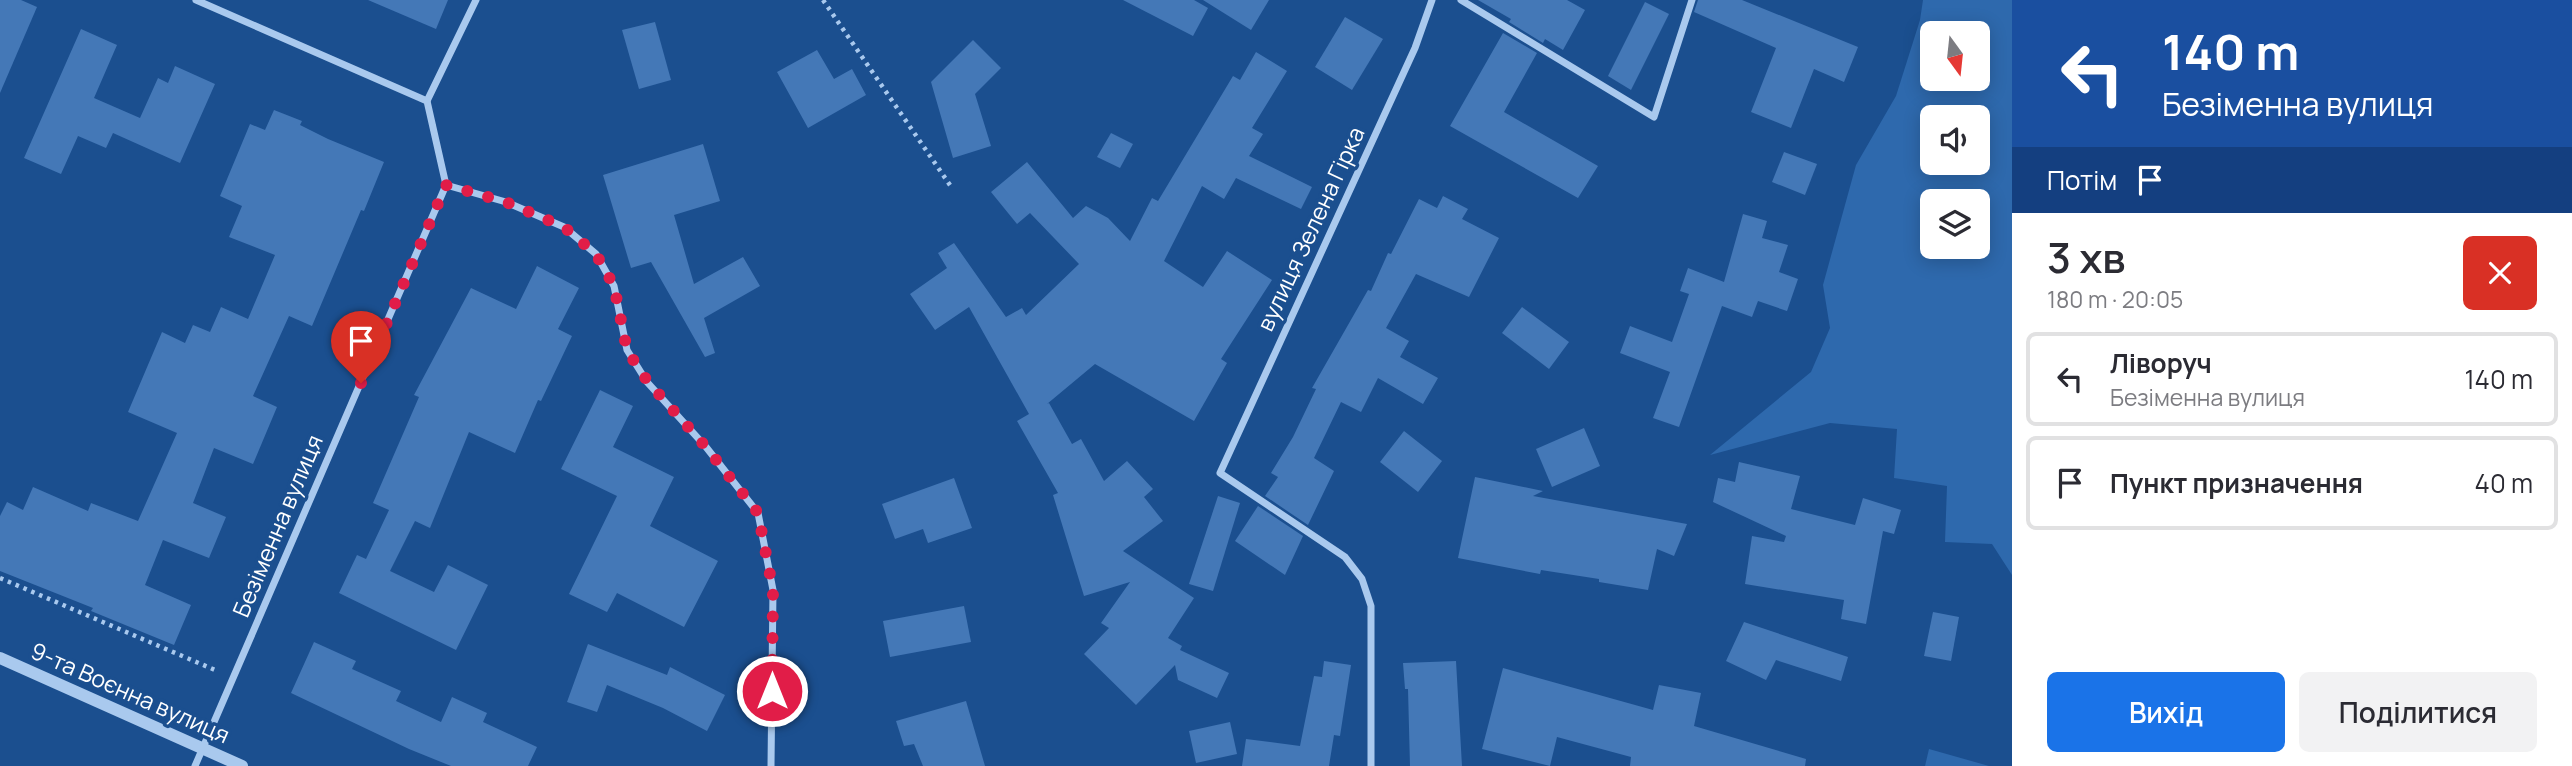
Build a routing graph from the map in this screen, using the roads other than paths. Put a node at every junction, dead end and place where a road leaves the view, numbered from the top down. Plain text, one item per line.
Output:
1 (196, 0) edge
2 (476, 0) edge
3 (1432, 0) edge
4 (1461, 0) edge
5 (1692, 0) edge
6 (427, 101) junction
7 (446, 185) junction
8 (0, 658) edge
9 (204, 749) junction
10 (195, 766) edge
11 (242, 766) edge
12 (771, 766) edge
13 (1371, 766) edge

1 - 6 street
2 - 6 street
3 - 13 street, вулиця Зелена Гірка
4 - 5 street
6 - 7 street
7 - 9 street, Безіменна вулиця
7 - 12 street
8 - 9 street, 9-та Воєнна вулиця
9 - 10 street, Безіменна вулиця
9 - 11 street, 9-та Воєнна вулиця

